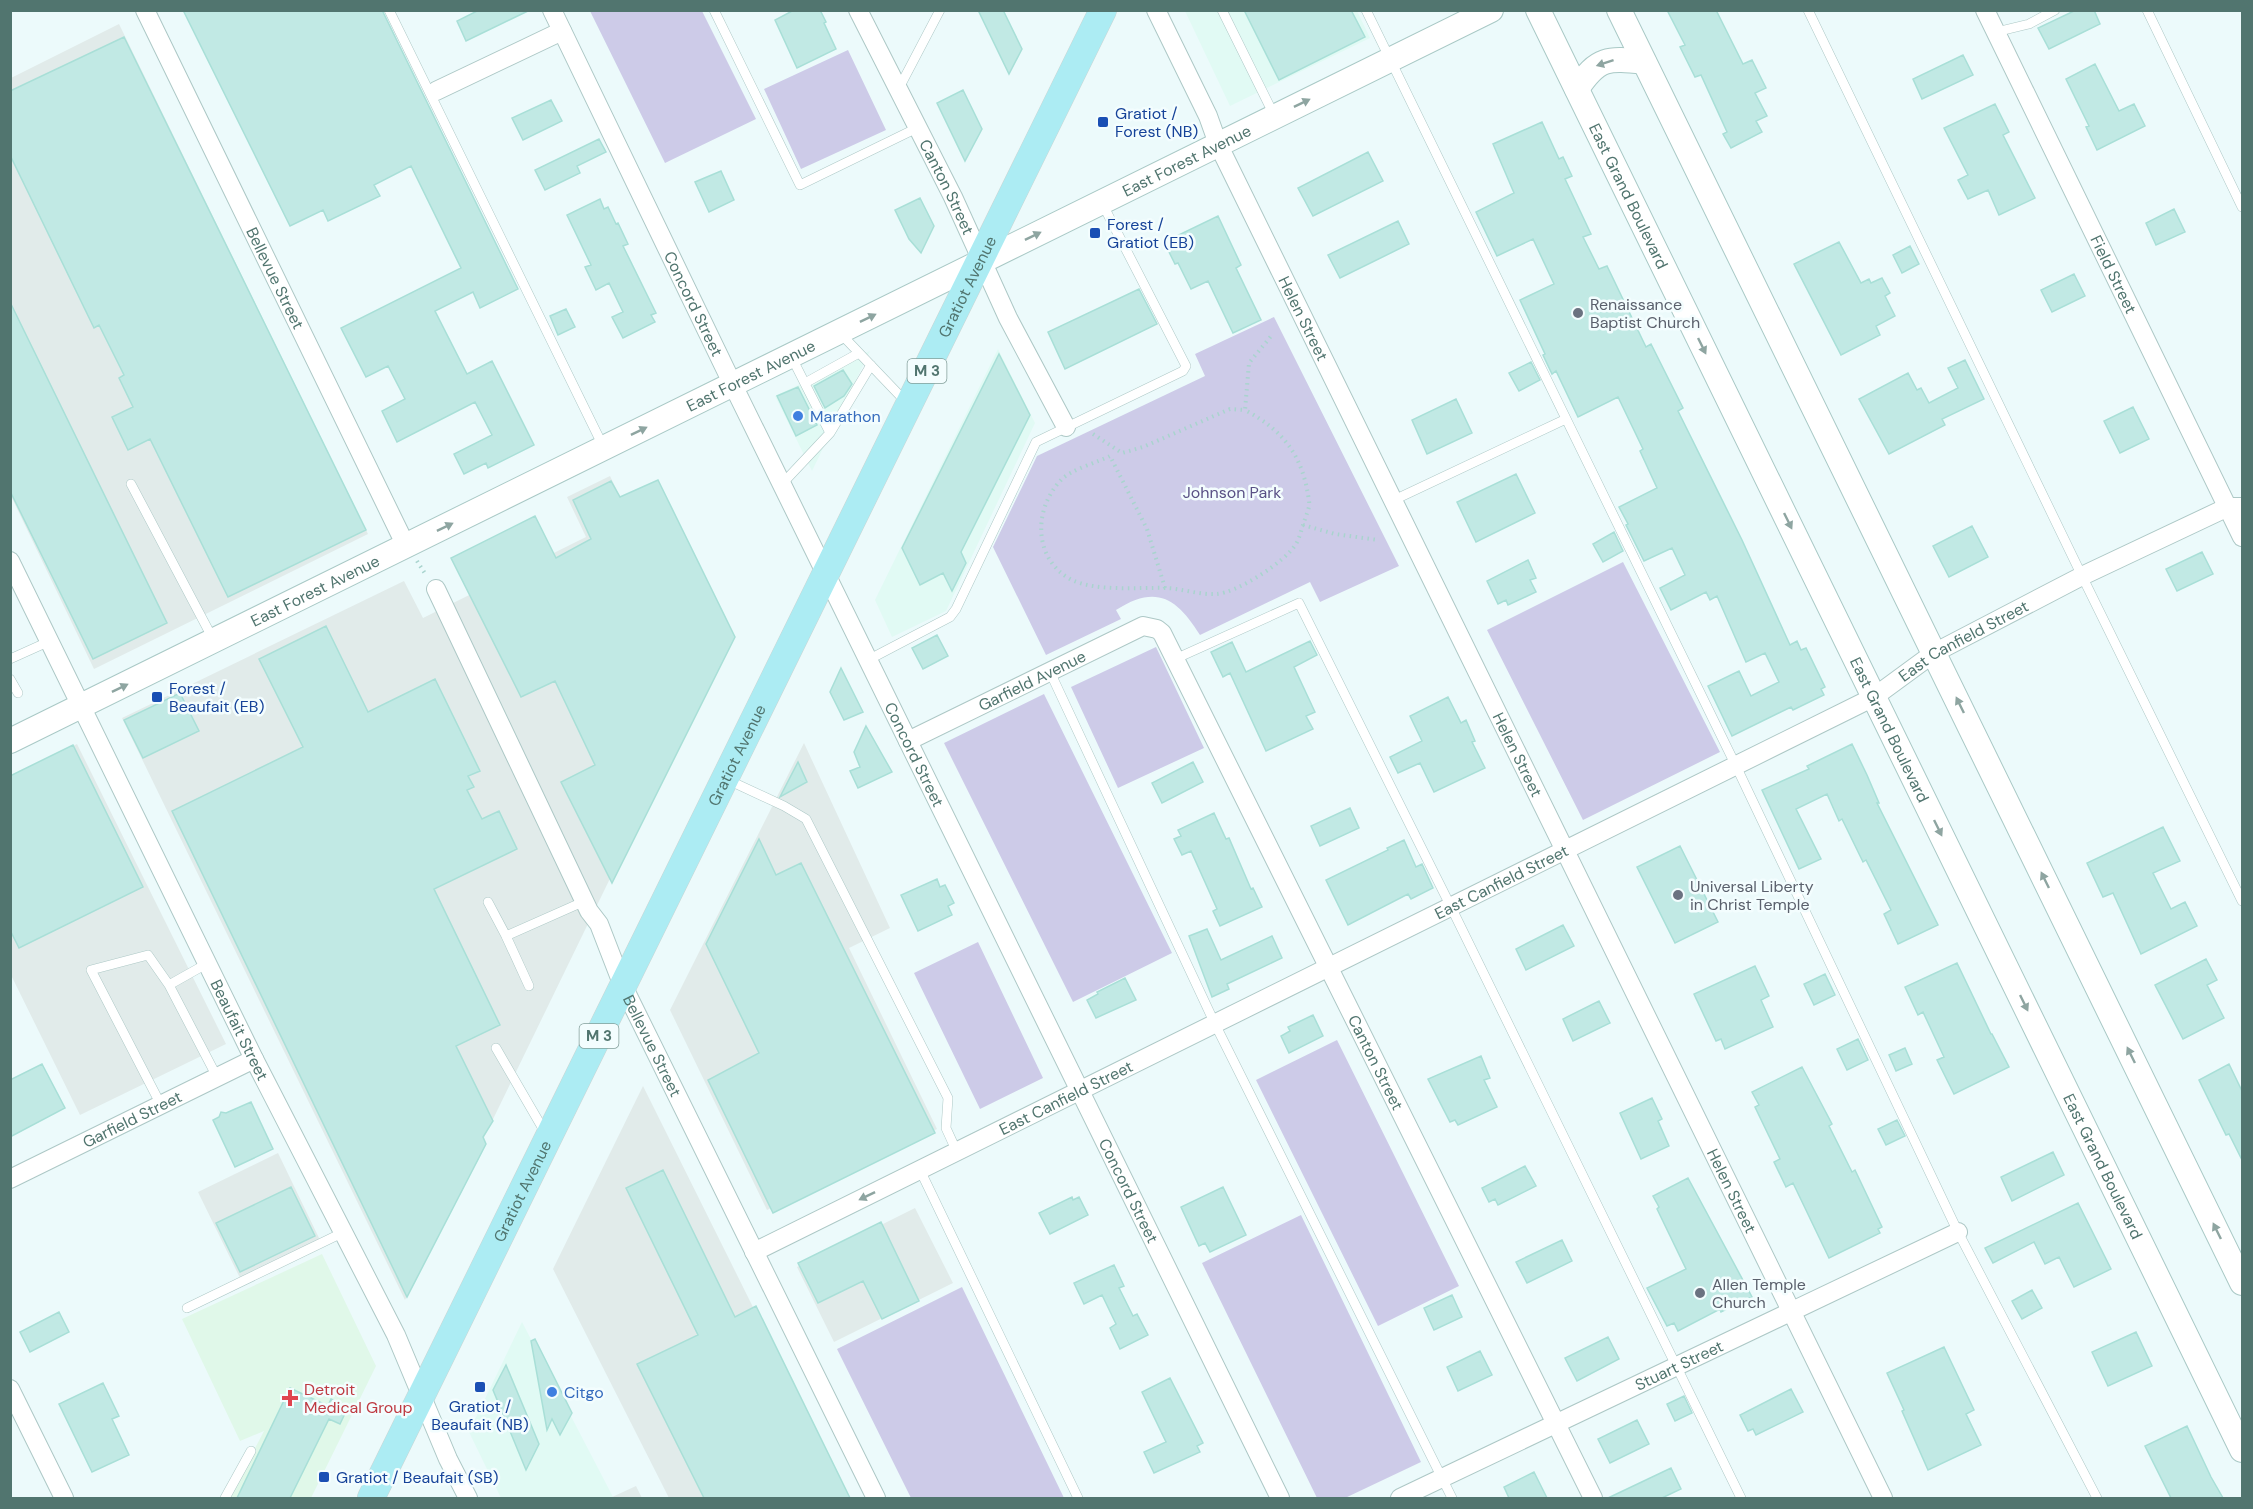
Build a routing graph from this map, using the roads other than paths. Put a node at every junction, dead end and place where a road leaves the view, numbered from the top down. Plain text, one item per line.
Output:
1 (145, 10) edge
2 (389, 10) edge
3 (552, 10) edge
4 (714, 10) edge
5 (858, 10) edge
6 (940, 10) edge
7 (1103, 10) edge
8 (1156, 10) edge
9 (1222, 10) edge
10 (1366, 10) edge
11 (1491, 10) edge
12 (1538, 10) edge
13 (1619, 10) edge
14 (1808, 10) edge
15 (1985, 10) edge
16 (2055, 10) edge
17 (2147, 10) edge
18 (562, 32) junction
19 (1996, 32) junction
20 (1390, 60) junction
21 (1644, 62) junction
22 (1576, 89) junction
23 (898, 90) junction
24 (436, 91) dead end
25 (1275, 117) junction
26 (917, 128) junction
27 (1218, 144) junction
28 (1102, 202) junction
29 (2242, 207) edge
30 (981, 262) junction
31 (839, 332) junction
32 (859, 353) junction
33 (791, 356) junction
34 (871, 366) junction
35 (805, 383) junction
36 (733, 385) junction
37 (909, 406) junction
38 (1566, 419) junction
39 (1066, 427) junction
40 (830, 433) junction
41 (604, 448) junction
42 (131, 484) dead end
43 (782, 484) junction
44 (1394, 500) junction
45 (2235, 507) edge
46 (2242, 537) edge
47 (406, 546) junction
48 (10, 561) edge
49 (826, 573) junction
50 (2082, 576) junction
51 (436, 589) road end
52 (1157, 629) joint
53 (50, 640) junction
54 (214, 641) junction
55 (1934, 653) junction
56 (10, 658) edge
57 (1175, 659) junction
58 (868, 660) junction
59 (1050, 672) junction
60 (10, 679) edge
61 (18, 693) dead end
62 (1874, 698) junction
63 (82, 706) junction
64 (10, 741) edge
65 (908, 741) junction
66 (1736, 766) junction
67 (725, 779) junction
68 (1565, 850) junction
69 (2242, 901) edge
70 (488, 902) dead end
71 (585, 902) junction
72 (1451, 907) junction
73 (506, 936) junction
74 (208, 963) junction
75 (1328, 968) junction
76 (169, 985) junction
77 (529, 986) dead end
78 (623, 986) junction
79 (1215, 1024) junction
80 (496, 1048) dead end
81 (254, 1059) junction
82 (217, 1077) junction
83 (1080, 1091) junction
84 (161, 1105) junction
85 (549, 1138) junction
86 (957, 1152) junction
87 (920, 1170) junction
88 (10, 1179) edge
89 (344, 1232) junction
90 (1958, 1232) junction
91 (754, 1252) junction
92 (2242, 1283) edge
93 (187, 1308) dead end
94 (1791, 1312) junction
95 (1677, 1367) junction
96 (10, 1389) edge
97 (422, 1396) junction
98 (1556, 1424) junction
99 (250, 1450) dead end
100 (2242, 1450) edge
101 (1442, 1479) junction
102 (64, 1498) edge
103 (225, 1498) edge
104 (371, 1498) edge
105 (468, 1498) edge
106 (876, 1498) edge
107 (1078, 1498) edge
108 (1281, 1498) edge
109 (1400, 1498) edge
110 (1452, 1498) edge
111 (1593, 1498) edge
112 (1741, 1498) edge
113 (1883, 1498) edge
114 (2097, 1498) edge

1 - 47 street, Bellevue Street
2 - 41 lane
3 - 18 street, Concord Street
4 - 26 lane
5 - 23 street, Canton Street
6 - 23 lane
7 - 30 main road, Gratiot Avenue / M 3
8 - 27 street, Helen Street
9 - 25 lane
10 - 20 lane
11 - 20 main road, East Forest Avenue
12 - 22 main road, East Grand Boulevard
13 - 21 main road
14 - 50 lane
15 - 19 street, Field Street
16 - 19 lane
17 - 29 lane
18 - 24 street
18 - 36 street, Concord Street
19 - 45 street, Field Street
25 -> 20 main road, East Forest Avenue
20 - 38 lane
21 -> 22 main road
21 - 55 main road
22 -> 62 main road, East Grand Boulevard
23 - 26 street, Canton Street
25 - 27 main road, East Forest Avenue
26 - 30 street, Canton Street
27 - 28 main road, East Forest Avenue
27 - 44 street, Helen Street
30 -> 28 main road, East Forest Avenue
28 - 39 lane
31 -> 30 main road, East Forest Avenue
30 - 37 main road, Gratiot Avenue / M 3
30 - 39 street, Canton Street
31 - 32 lane
31 - 33 main road, East Forest Avenue
32 - 34 lane
32 - 35 lane
33 - 35 lane
33 - 36 main road, East Forest Avenue
34 - 37 lane
34 - 40 lane
35 - 40 lane
41 -> 36 main road, East Forest Avenue
36 - 43 street, Concord Street
37 - 49 main road, Gratiot Avenue / M 3
38 - 44 lane
38 - 66 lane
39 - 58 lane
40 - 43 lane
47 -> 41 main road, East Forest Avenue
42 - 54 lane
43 - 49 street, Concord Street
44 - 68 street, Helen Street
45 - 46 street, Field Street
45 - 50 street, East Canfield Street
47 - 54 main road, East Forest Avenue
48 - 53 street, Beaufait Street
49 - 58 street, Concord Street
49 - 67 main road, Gratiot Avenue / M 3
50 - 55 street, East Canfield Street
50 - 69 lane
51 - 71 street, Bellevue Street
52 - 57 street, Canton Street
52 - 59 street, Garfield Avenue
53 - 56 lane
53 - 63 street, Beaufait Street
63 -> 54 main road, East Forest Avenue
55 - 62 street, East Canfield Street
92 -> 55 main road
57 - 72 lane
57 - 75 street, Canton Street
58 - 65 street, Concord Street
59 - 65 street, Garfield Avenue
59 - 79 lane
60 - 61 lane
62 - 66 street, East Canfield Street
62 -> 100 main road, East Grand Boulevard
63 - 64 main road, East Forest Avenue
63 - 74 street, Beaufait Street
65 - 83 street, Concord Street
66 - 68 street, East Canfield Street
66 - 90 lane
67 - 78 main road, Gratiot Avenue / M 3
67 - 86 lane
68 - 72 street, East Canfield Street
68 - 94 street, Helen Street
70 - 73 lane
71 - 73 lane
71 - 78 street, Bellevue Street
72 - 75 street, East Canfield Street
72 - 95 lane
73 - 77 lane
74 - 76 lane
74 - 81 street, Beaufait Street
75 - 79 street, East Canfield Street
75 - 98 street, Canton Street
76 - 82 lane
76 - 84 lane
78 - 85 main road, Gratiot Avenue / M 3
78 - 91 street, Bellevue Street
79 - 83 street, East Canfield Street
79 - 101 lane
80 - 85 lane
81 - 82 street, Garfield Street
81 - 89 street, Beaufait Street
82 - 84 street, Garfield Street
83 - 86 street, East Canfield Street
83 - 108 street, Concord Street
84 - 88 street, Garfield Street
85 - 97 main road, Gratiot Avenue / M 3
86 - 87 street, East Canfield Street
87 -> 91 street, East Canfield Street
87 - 107 lane
89 - 93 lane
89 - 97 street, Beaufait Street
90 - 94 street, Stuart Street
90 - 114 lane
91 - 106 street, Bellevue Street
94 - 95 street, Stuart Street
94 - 113 street, Helen Street
95 - 98 street, Stuart Street
95 - 112 lane
96 - 102 street
97 - 104 main road, Gratiot Avenue / M 3
97 - 105 street, Beaufait Street
98 - 101 street, Stuart Street
98 - 111 street, Canton Street
99 - 103 lane
101 - 109 street, Stuart Street
101 - 110 lane

